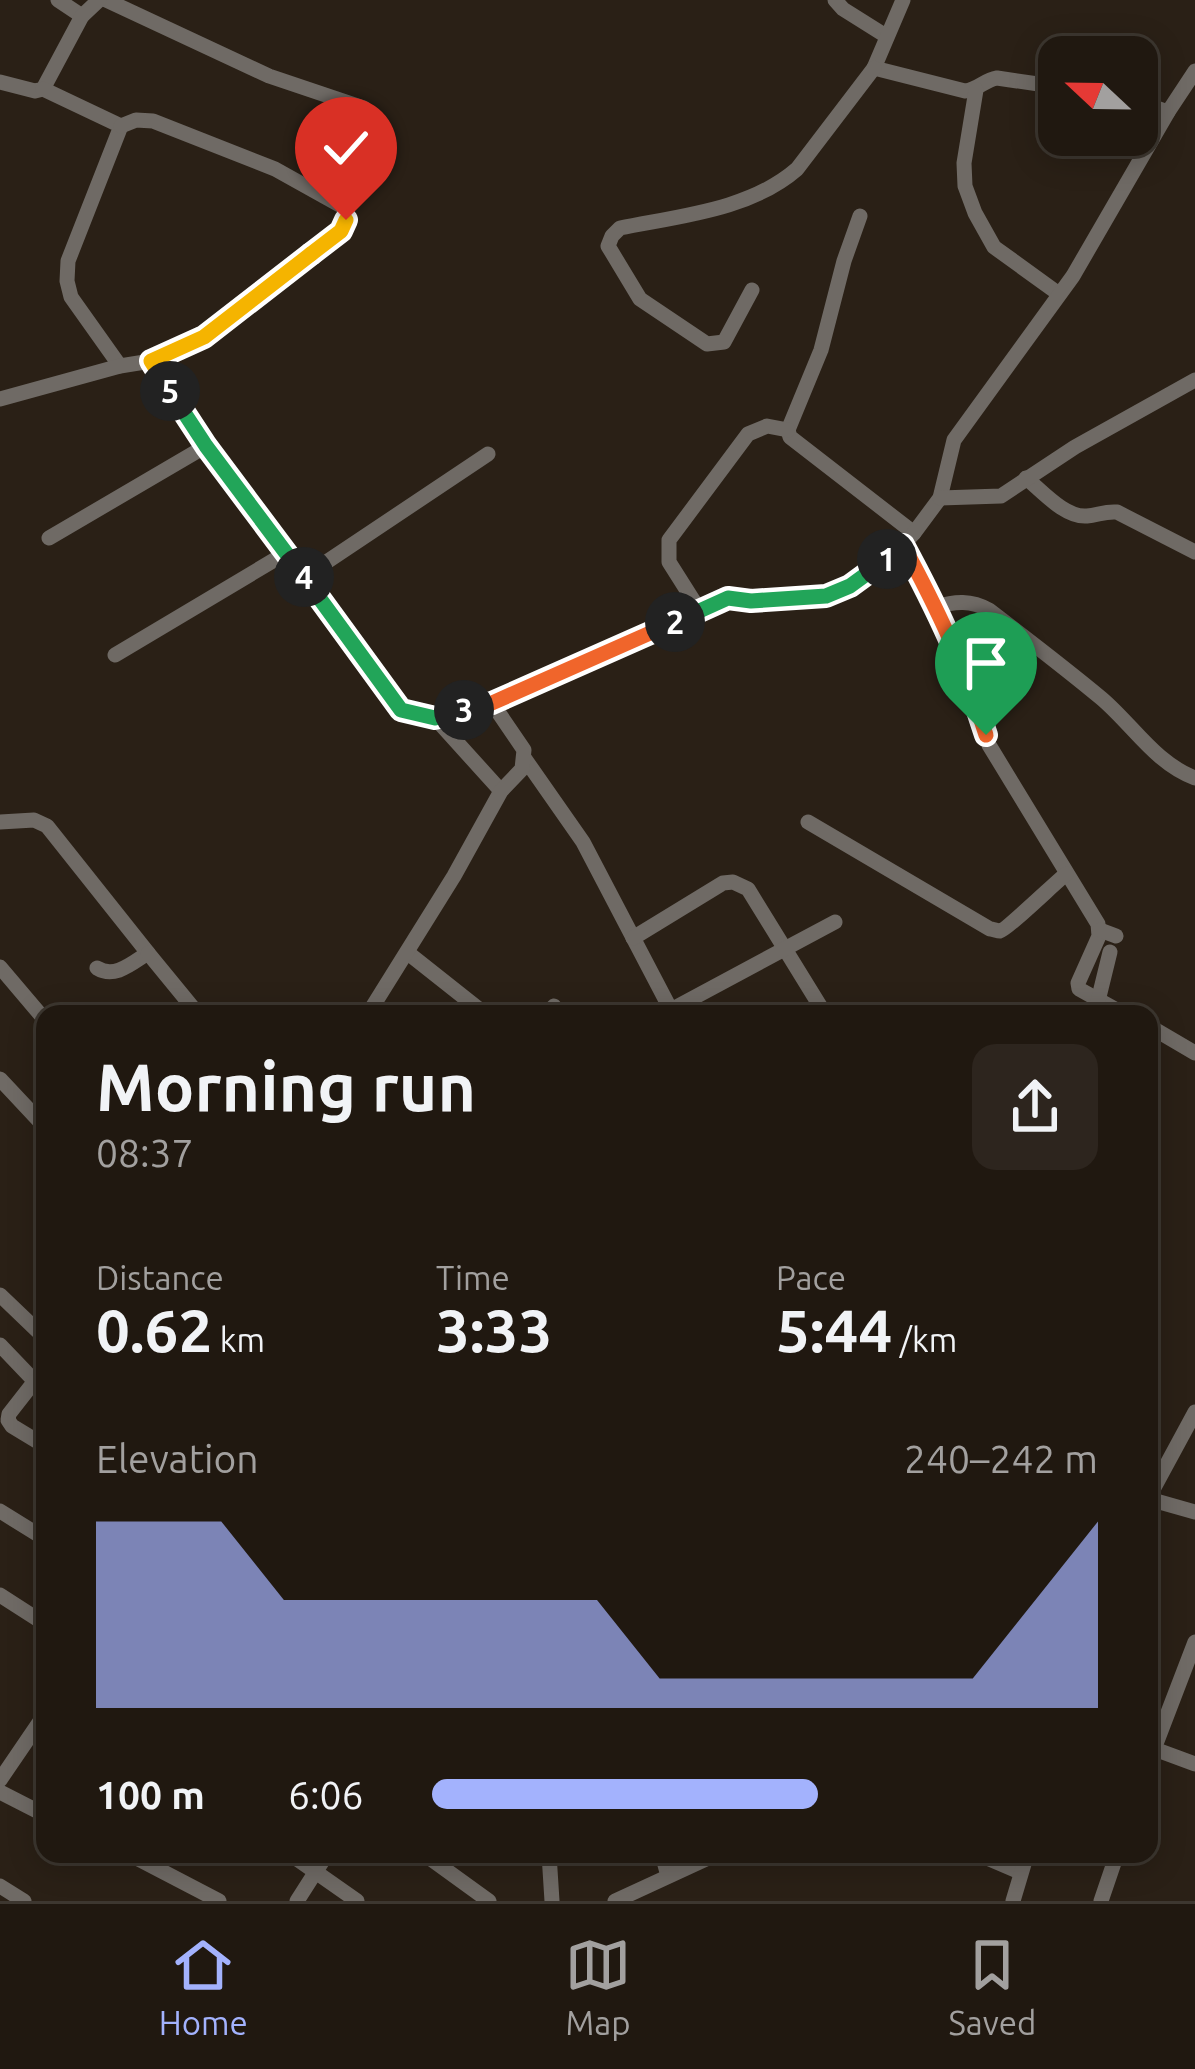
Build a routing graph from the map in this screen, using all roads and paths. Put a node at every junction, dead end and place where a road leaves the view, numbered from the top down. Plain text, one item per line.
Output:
1 (58, 0) edge
2 (103, 0) edge
3 (835, 0) edge
4 (903, 0) edge
5 (82, 16) junction
6 (886, 36) junction
7 (874, 68) junction
8 (1195, 70) edge
9 (0, 82) edge
10 (1038, 84) edge
11 (43, 88) junction
12 (976, 90) junction
13 (364, 108) dead end
14 (1158, 108) edge
15 (1168, 112) junction
16 (121, 126) junction
17 (860, 216) dead end
18 (752, 290) dead end
19 (1060, 294) junction
20 (151, 361) junction
21 (120, 366) junction
22 (1195, 380) edge
23 (0, 399) edge
24 (788, 430) junction
25 (206, 446) junction
26 (488, 454) dead end
27 (1026, 478) junction
28 (940, 498) junction
29 (49, 538) dead end
30 (908, 539) junction
31 (1195, 552) edge
32 (286, 553) junction
33 (304, 577) junction
34 (936, 607) junction
35 (700, 610) junction
36 (115, 655) dead end
37 (492, 703) junction
38 (435, 718) junction
39 (525, 759) junction
40 (1195, 778) edge
41 (501, 791) junction
42 (0, 822) edge
43 (808, 822) dead end
44 (1066, 874) junction
45 (836, 922) dead end
46 (1100, 930) junction
47 (633, 938) junction
48 (787, 950) junction
49 (148, 952) junction
50 (407, 953) junction
51 (0, 967) edge
52 (97, 968) dead end
53 (1098, 1001) junction
54 (191, 1005) edge
55 (374, 1005) edge
56 (473, 1005) edge
57 (666, 1005) edge
58 (685, 1005) edge
59 (820, 1005) edge
60 (1106, 1005) edge
61 (36, 1009) edge
62 (1158, 1032) edge
63 (1195, 1053) edge
64 (0, 1078) edge
65 (36, 1117) edge
66 (0, 1295) edge
67 (36, 1329) edge
68 (0, 1345) edge
69 (36, 1383) edge
70 (36, 1390) edge
71 (1195, 1412) edge
72 (36, 1441) edge
73 (1158, 1481) edge
74 (1158, 1501) edge
75 (0, 1511) edge
76 (1195, 1512) edge
77 (36, 1533) edge
78 (0, 1595) edge
79 (36, 1618) edge
80 (1195, 1642) edge
81 (36, 1727) edge
82 (1158, 1734) edge
83 (1158, 1754) edge
84 (1195, 1764) edge
85 (0, 1780) edge
86 (0, 1792) edge
87 (36, 1810) edge
88 (146, 1863) edge
89 (305, 1863) edge
90 (320, 1863) edge
91 (436, 1863) edge
92 (550, 1863) edge
93 (664, 1863) edge
94 (697, 1863) edge
95 (1000, 1863) edge
96 (1024, 1863) edge
97 (1114, 1863) edge
98 (316, 1870) junction
99 (1021, 1872) junction
100 (668, 1876) junction
101 (0, 1886) edge
102 (24, 1901) edge
103 (219, 1901) edge
104 (297, 1901) edge
105 (357, 1901) edge
106 (489, 1901) edge
107 (552, 1901) edge
108 (615, 1901) edge
109 (1013, 1901) edge
110 (1101, 1901) edge

1 - 5 street
2 - 5 street
2 - 13 street
3 - 6 street
4 - 6 street
5 - 11 street
6 - 7 street
7 - 12 street
7 - 18 street
8 - 15 street
9 - 11 street
10 - 12 street
11 - 16 street
12 - 19 street
14 - 15 street
15 - 19 street
16 - 20 street
16 - 21 street
17 - 24 street
19 - 28 street
20 - 21 street
20 - 25 street
21 - 23 street
22 - 27 street
24 - 30 street
24 - 35 street
25 - 29 street
25 - 32 street
26 - 33 street
27 - 28 street
27 - 31 street
28 - 30 street
30 - 34 street
30 - 35 street
32 - 33 street
32 - 36 street
33 - 38 street
34 - 40 street
34 - 44 street
35 - 37 street
37 - 38 street
37 - 39 street
38 - 41 street
39 - 41 street
39 - 47 street
41 - 50 street
42 - 49 street
43 - 44 street
44 - 46 street
45 - 48 street
46 - 53 street
46 - 53 street
47 - 48 street
47 - 57 street
48 - 58 street
48 - 59 street
49 - 52 street
49 - 54 street
50 - 55 street
50 - 56 street
51 - 61 street
53 - 60 street
62 - 63 street
64 - 65 street
66 - 67 street
68 - 69 street
70 - 72 street
71 - 73 street
74 - 76 street
75 - 77 street
78 - 79 street
80 - 82 street
81 - 85 street
83 - 84 street
86 - 87 street
88 - 103 street
89 - 98 street
90 - 98 street
91 - 106 street
92 - 107 street
93 - 100 street
94 - 100 street
95 - 99 street
96 - 99 street
97 - 110 street
98 - 104 street
98 - 105 street
99 - 109 street
100 - 108 street
101 - 102 street

